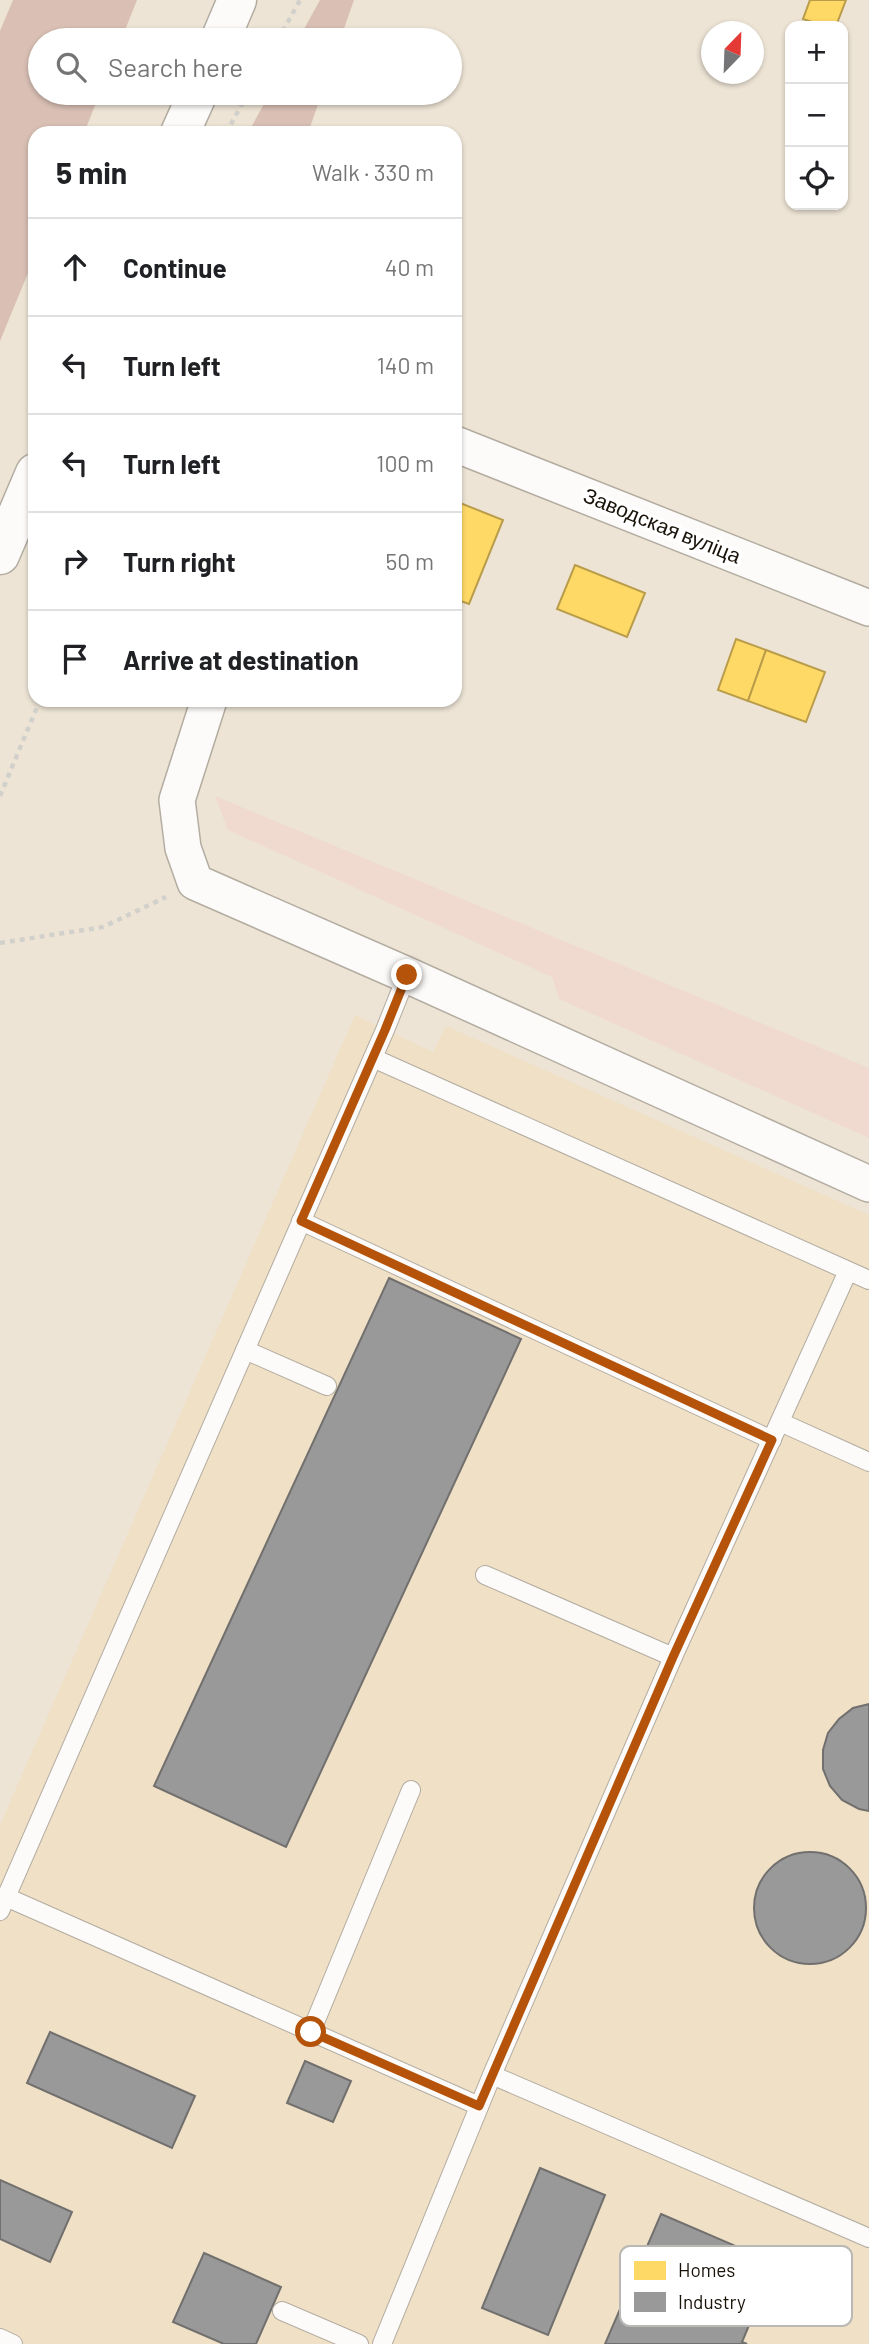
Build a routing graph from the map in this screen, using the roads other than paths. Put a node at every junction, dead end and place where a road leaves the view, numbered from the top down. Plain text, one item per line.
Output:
1 (237, 0) edge
2 (225, 28) edge
3 (193, 105) edge
4 (183, 126) edge
5 (462, 447) edge
6 (28, 489) edge
7 (0, 555) edge
8 (869, 608) edge
9 (207, 707) edge
10 (407, 975) junction
11 (373, 1058) junction
12 (869, 1184) edge
13 (301, 1221) junction
14 (848, 1271) junction
15 (869, 1280) edge
16 (246, 1350) junction
17 (327, 1386) dead end
18 (780, 1422) junction
19 (772, 1440) junction
20 (869, 1462) edge
21 (485, 1575) dead end
22 (673, 1657) junction
23 (411, 1790) dead end
24 (3, 1904) edge
25 (311, 2032) junction
26 (492, 2075) junction
27 (479, 2106) junction
28 (869, 2238) edge
29 (282, 2311) dead end
30 (0, 2338) edge
31 (13, 2344) edge
32 (359, 2344) edge
33 (382, 2344) edge

1 - 2 main road
3 - 4 main road
5 - 8 street, Заводская вуліца
6 - 7 main road
9 - 10 street
10 - 11 lane
10 - 12 street
11 - 13 lane
11 - 14 lane
13 - 16 lane
13 - 19 lane
14 - 15 lane
14 - 18 lane
16 - 17 lane
16 - 24 lane
18 - 19 lane
18 - 20 lane
19 - 22 lane
21 - 22 lane
22 - 26 lane
23 - 25 lane
24 - 25 lane
25 - 27 lane
26 - 27 lane
26 - 28 lane
27 - 33 lane
29 - 32 lane
30 - 31 lane

